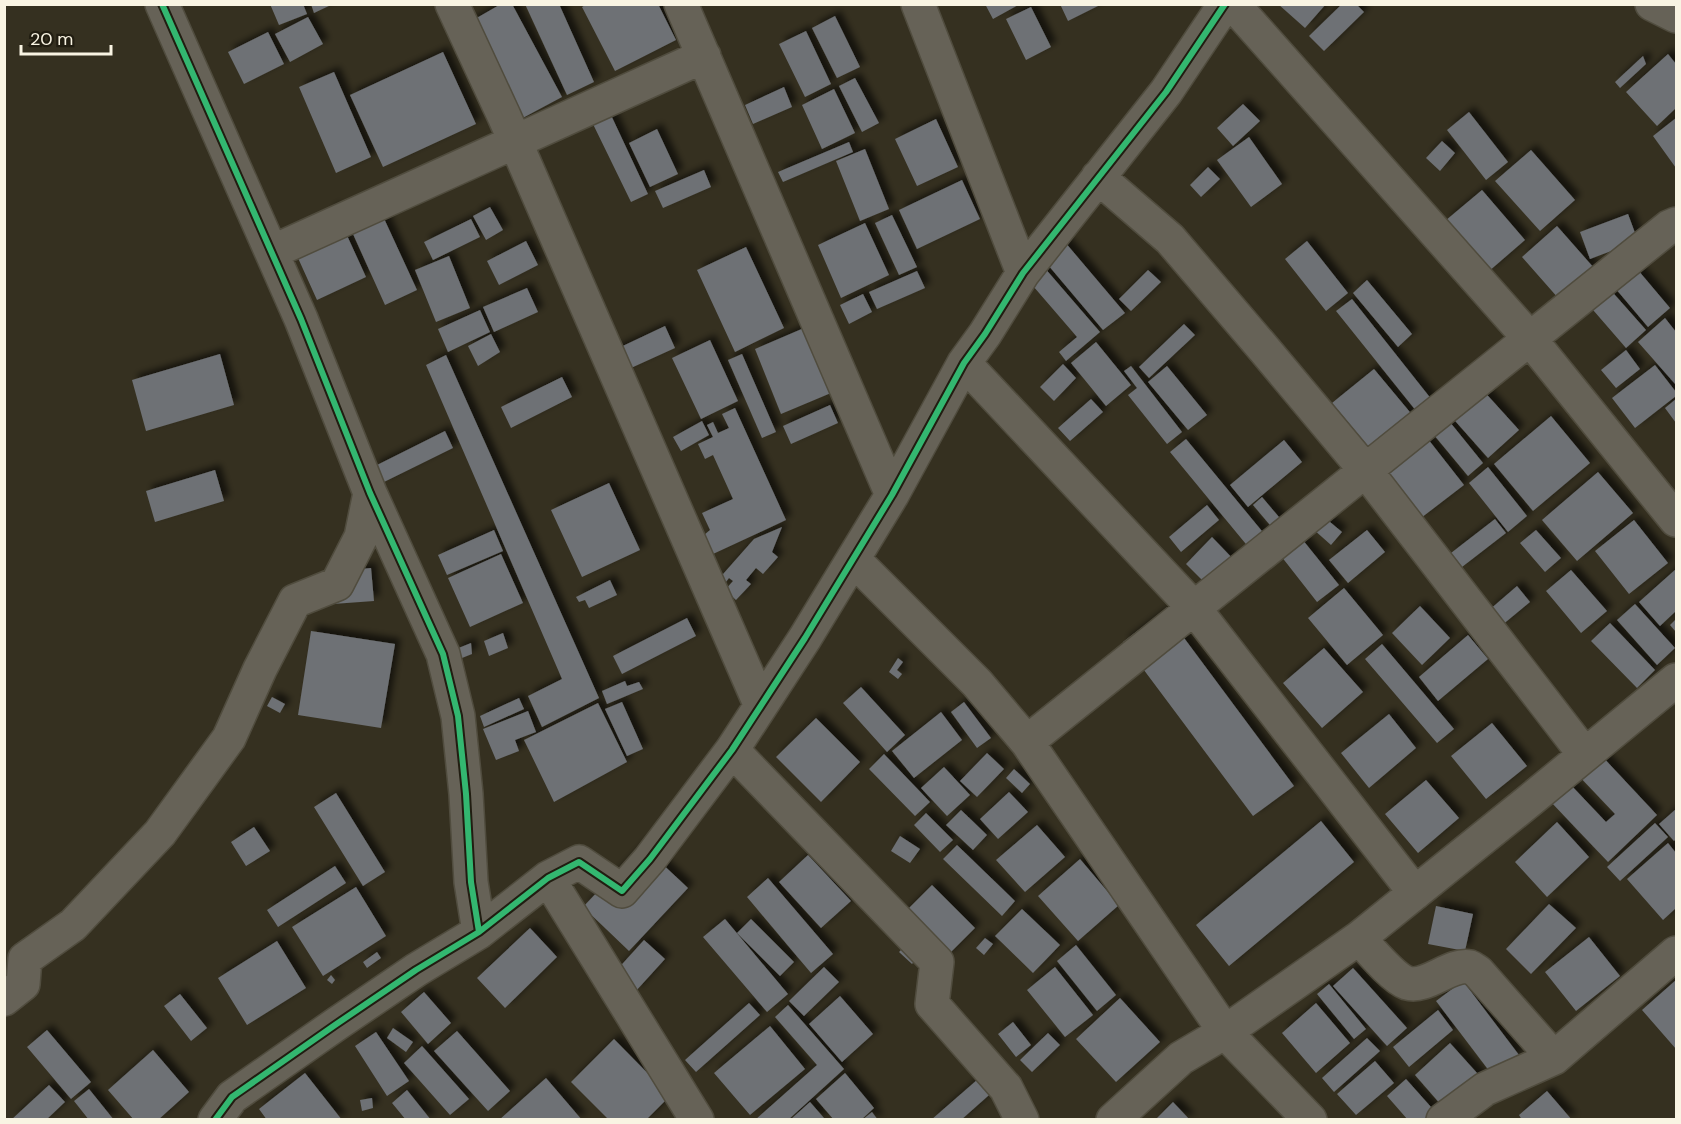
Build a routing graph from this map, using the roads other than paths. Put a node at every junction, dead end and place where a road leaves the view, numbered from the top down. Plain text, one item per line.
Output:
1 (162, 4) edge
2 (452, 4) edge
3 (681, 4) edge
4 (918, 4) edge
5 (1225, 4) edge
6 (1233, 4) edge
7 (1652, 4) edge
8 (1677, 16) edge
9 (704, 56) junction
10 (514, 142) junction
11 (1098, 177) junction
12 (1677, 224) edge
13 (272, 252) junction
14 (1023, 273) junction
15 (1530, 339) junction
16 (964, 363) junction
17 (1366, 471) junction
18 (370, 493) junction
19 (892, 495) junction
20 (1677, 520) edge
21 (853, 559) junction
22 (1194, 608) junction
23 (1677, 680) edge
24 (760, 705) junction
25 (1027, 742) junction
26 (732, 750) junction
27 (1585, 755) junction
28 (548, 878) junction
29 (1415, 893) junction
30 (479, 932) junction
31 (1359, 938) junction
32 (1677, 953) edge
33 (4, 999) edge
34 (1225, 1032) junction
35 (1554, 1058) junction
36 (232, 1112) edge
37 (691, 1117) edge
38 (1022, 1119) edge
39 (1113, 1119) edge
40 (1310, 1119) edge
41 (1443, 1119) edge

1 - 13 street
2 - 10 street
3 - 9 street
4 - 14 street
5 - 11 street
6 - 15 street
7 - 8 street
9 - 10 street
9 - 19 street
10 - 13 street
10 - 24 street
11 - 14 street
11 - 17 street
12 - 15 street
13 - 18 street
14 - 16 street
15 - 17 street
15 - 20 street
16 - 19 street
16 - 22 street
17 - 22 street
17 - 27 street
18 - 30 street
18 - 33 street
19 - 21 street
21 - 24 street
21 - 25 street
22 - 25 street
22 - 29 street
23 - 27 street
24 - 26 street
25 - 34 street
26 - 28 street
26 - 38 street
27 - 29 street
28 - 30 street
28 - 37 street
29 - 31 street
30 - 36 street
31 - 34 street
31 - 35 street
32 - 35 street
34 - 39 street
34 - 40 street
35 - 41 street

